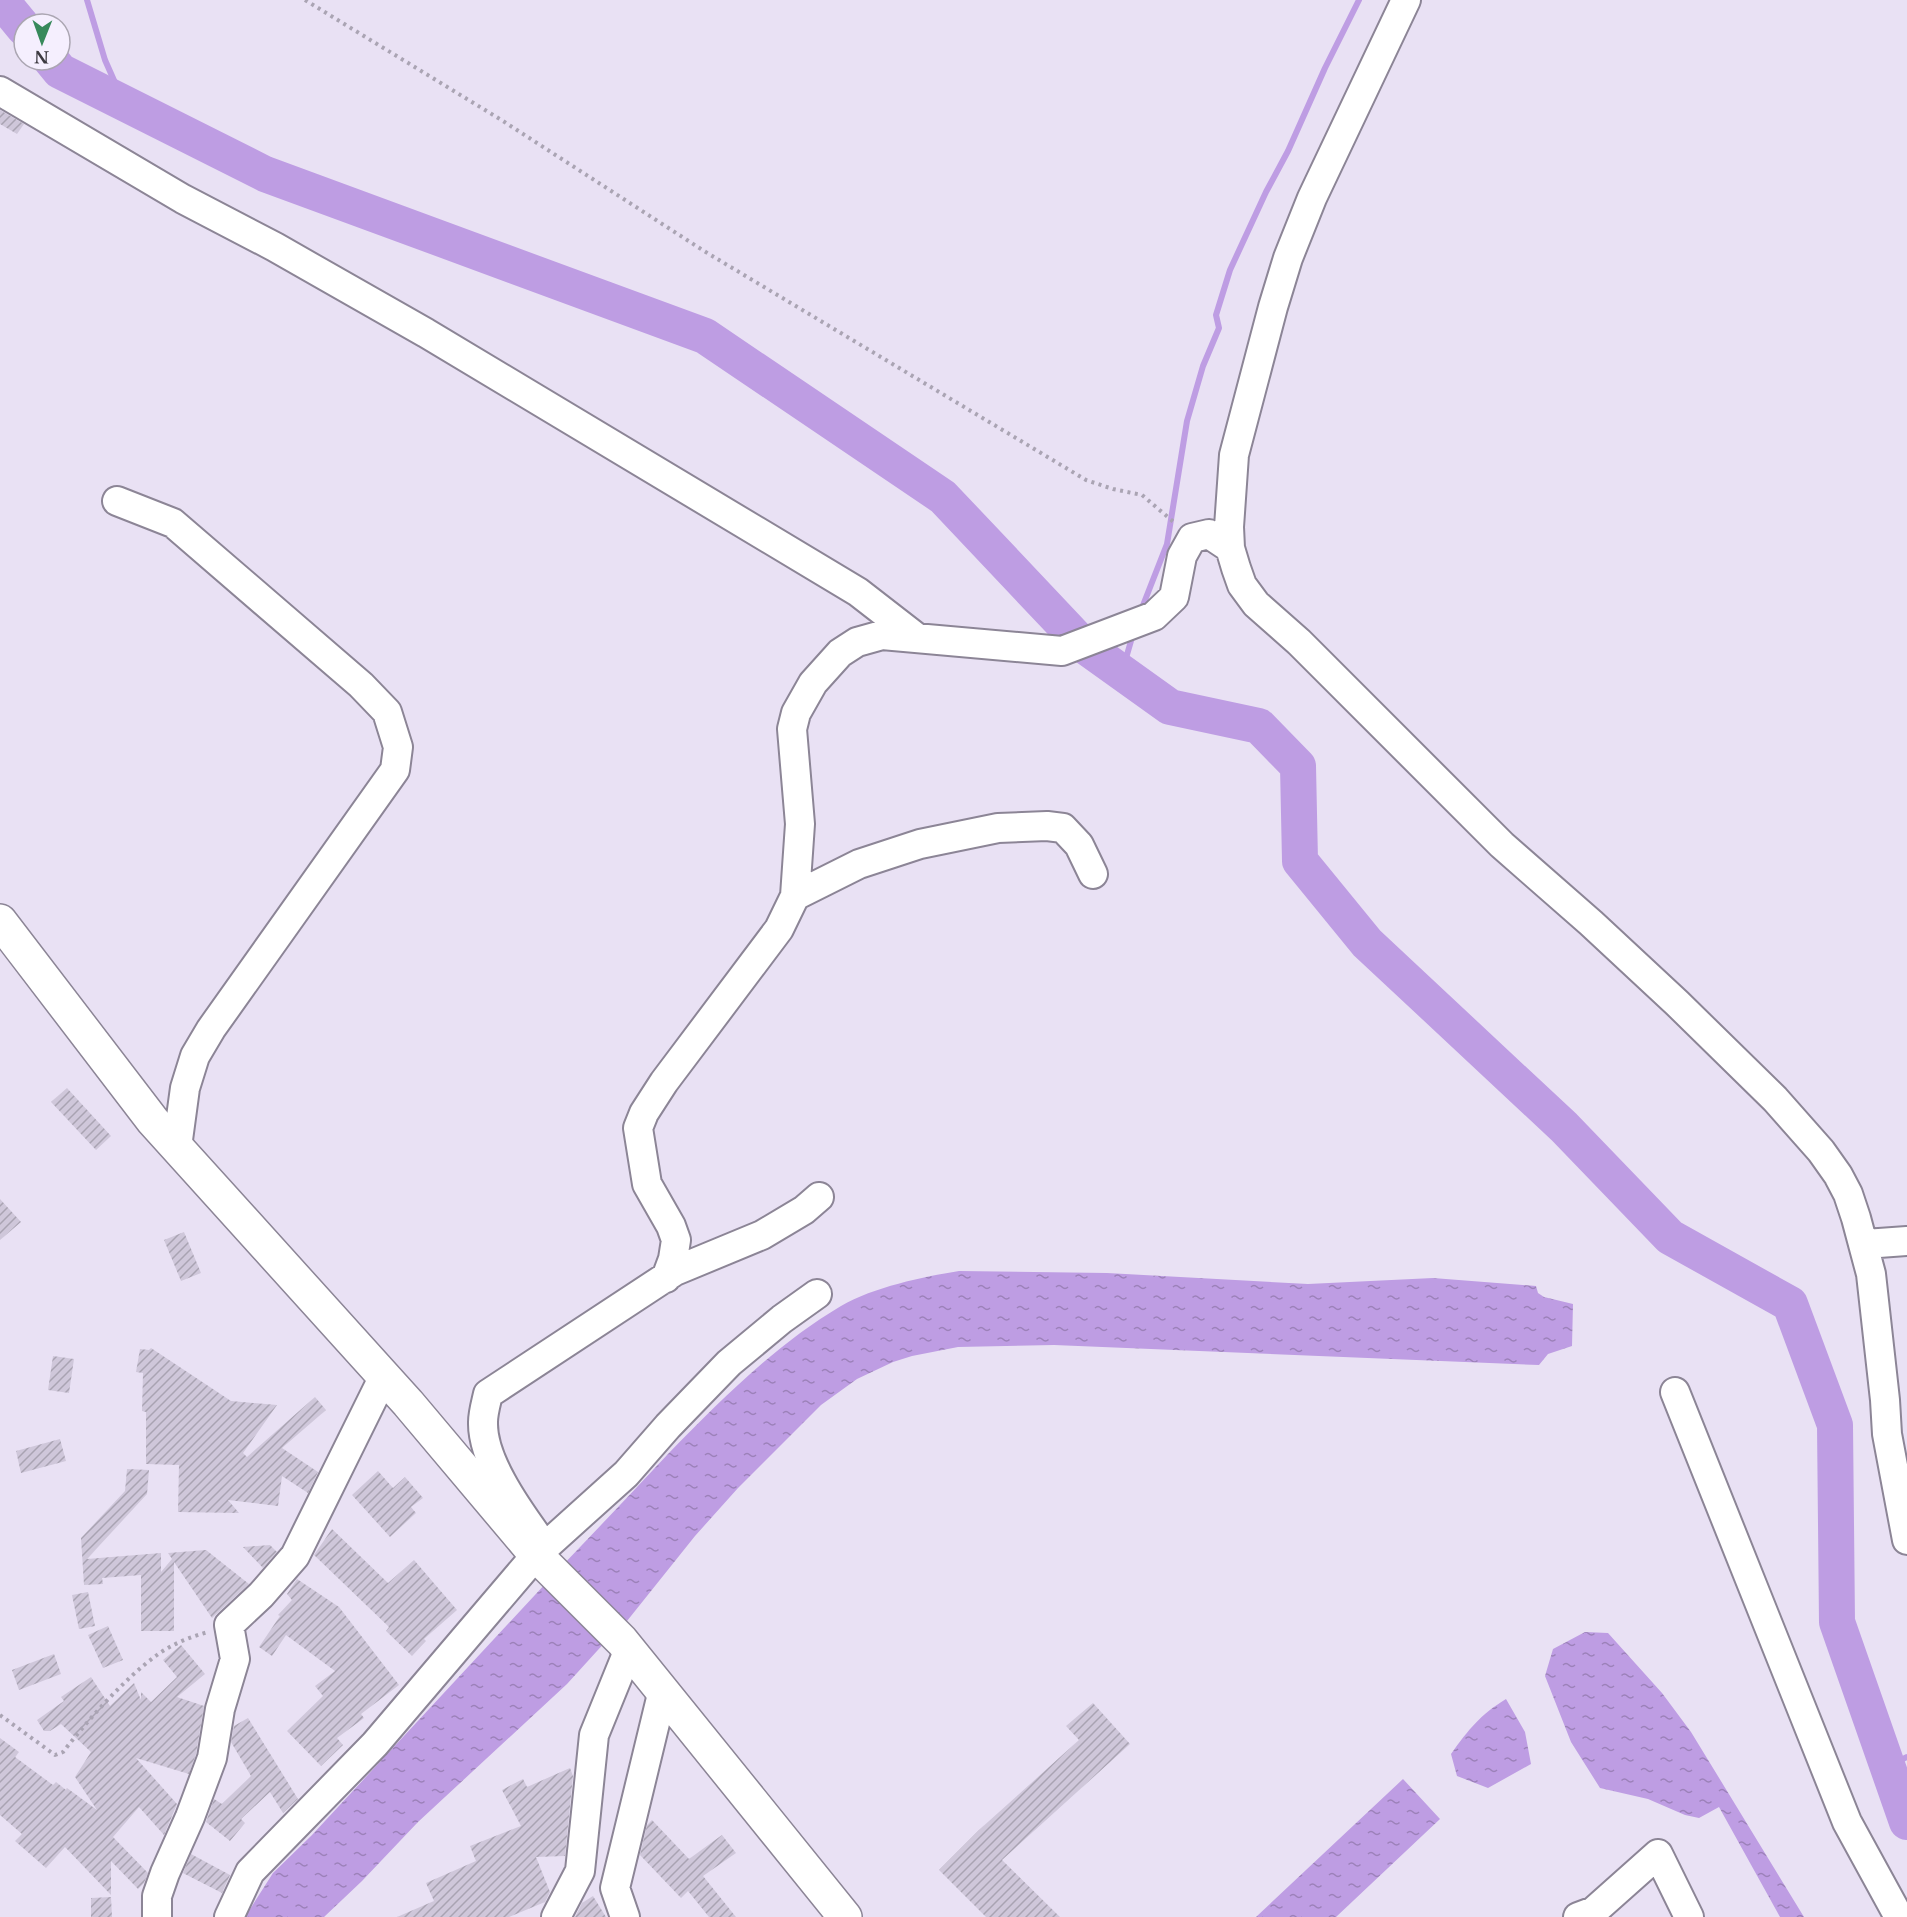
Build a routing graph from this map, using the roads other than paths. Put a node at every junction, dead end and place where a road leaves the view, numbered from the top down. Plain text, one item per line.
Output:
1 (1406, 0) edge
2 (0, 91) edge
3 (117, 501) dead end
4 (1230, 548) junction
5 (916, 637) junction
6 (1093, 874) dead end
7 (795, 896) junction
8 (2, 928) edge
9 (177, 1147) junction
10 (819, 1197) dead end
11 (1907, 1241) edge
12 (1865, 1244) junction
13 (666, 1278) junction
14 (817, 1294) dead end
15 (383, 1378) junction
16 (1675, 1392) dead end
17 (1896, 1400) edge
18 (1907, 1540) edge
19 (542, 1556) junction
20 (625, 1645) junction
21 (663, 1690) junction
22 (580, 1871) junction
23 (615, 1887) junction
24 (157, 1917) edge
25 (229, 1917) edge
26 (556, 1917) edge
27 (625, 1917) edge
28 (845, 1917) edge
29 (1578, 1917) edge
30 (1689, 1917) edge
31 (1899, 1917) edge

1 - 4 street
2 - 5 street
3 - 9 street
4 - 5 street
4 - 12 street
5 - 7 street
6 - 7 street
7 - 13 street
8 - 9 main road
9 - 15 main road
10 - 13 street
11 - 12 street
12 - 17 street
13 - 19 street
14 - 19 street
15 - 19 main road
15 - 24 street
16 - 31 street
17 - 18 street
19 - 20 main road
19 - 25 street
20 - 21 main road
20 - 22 street
21 - 23 street
21 - 28 main road
22 - 23 street
22 - 26 street
23 - 27 street
29 - 30 street

